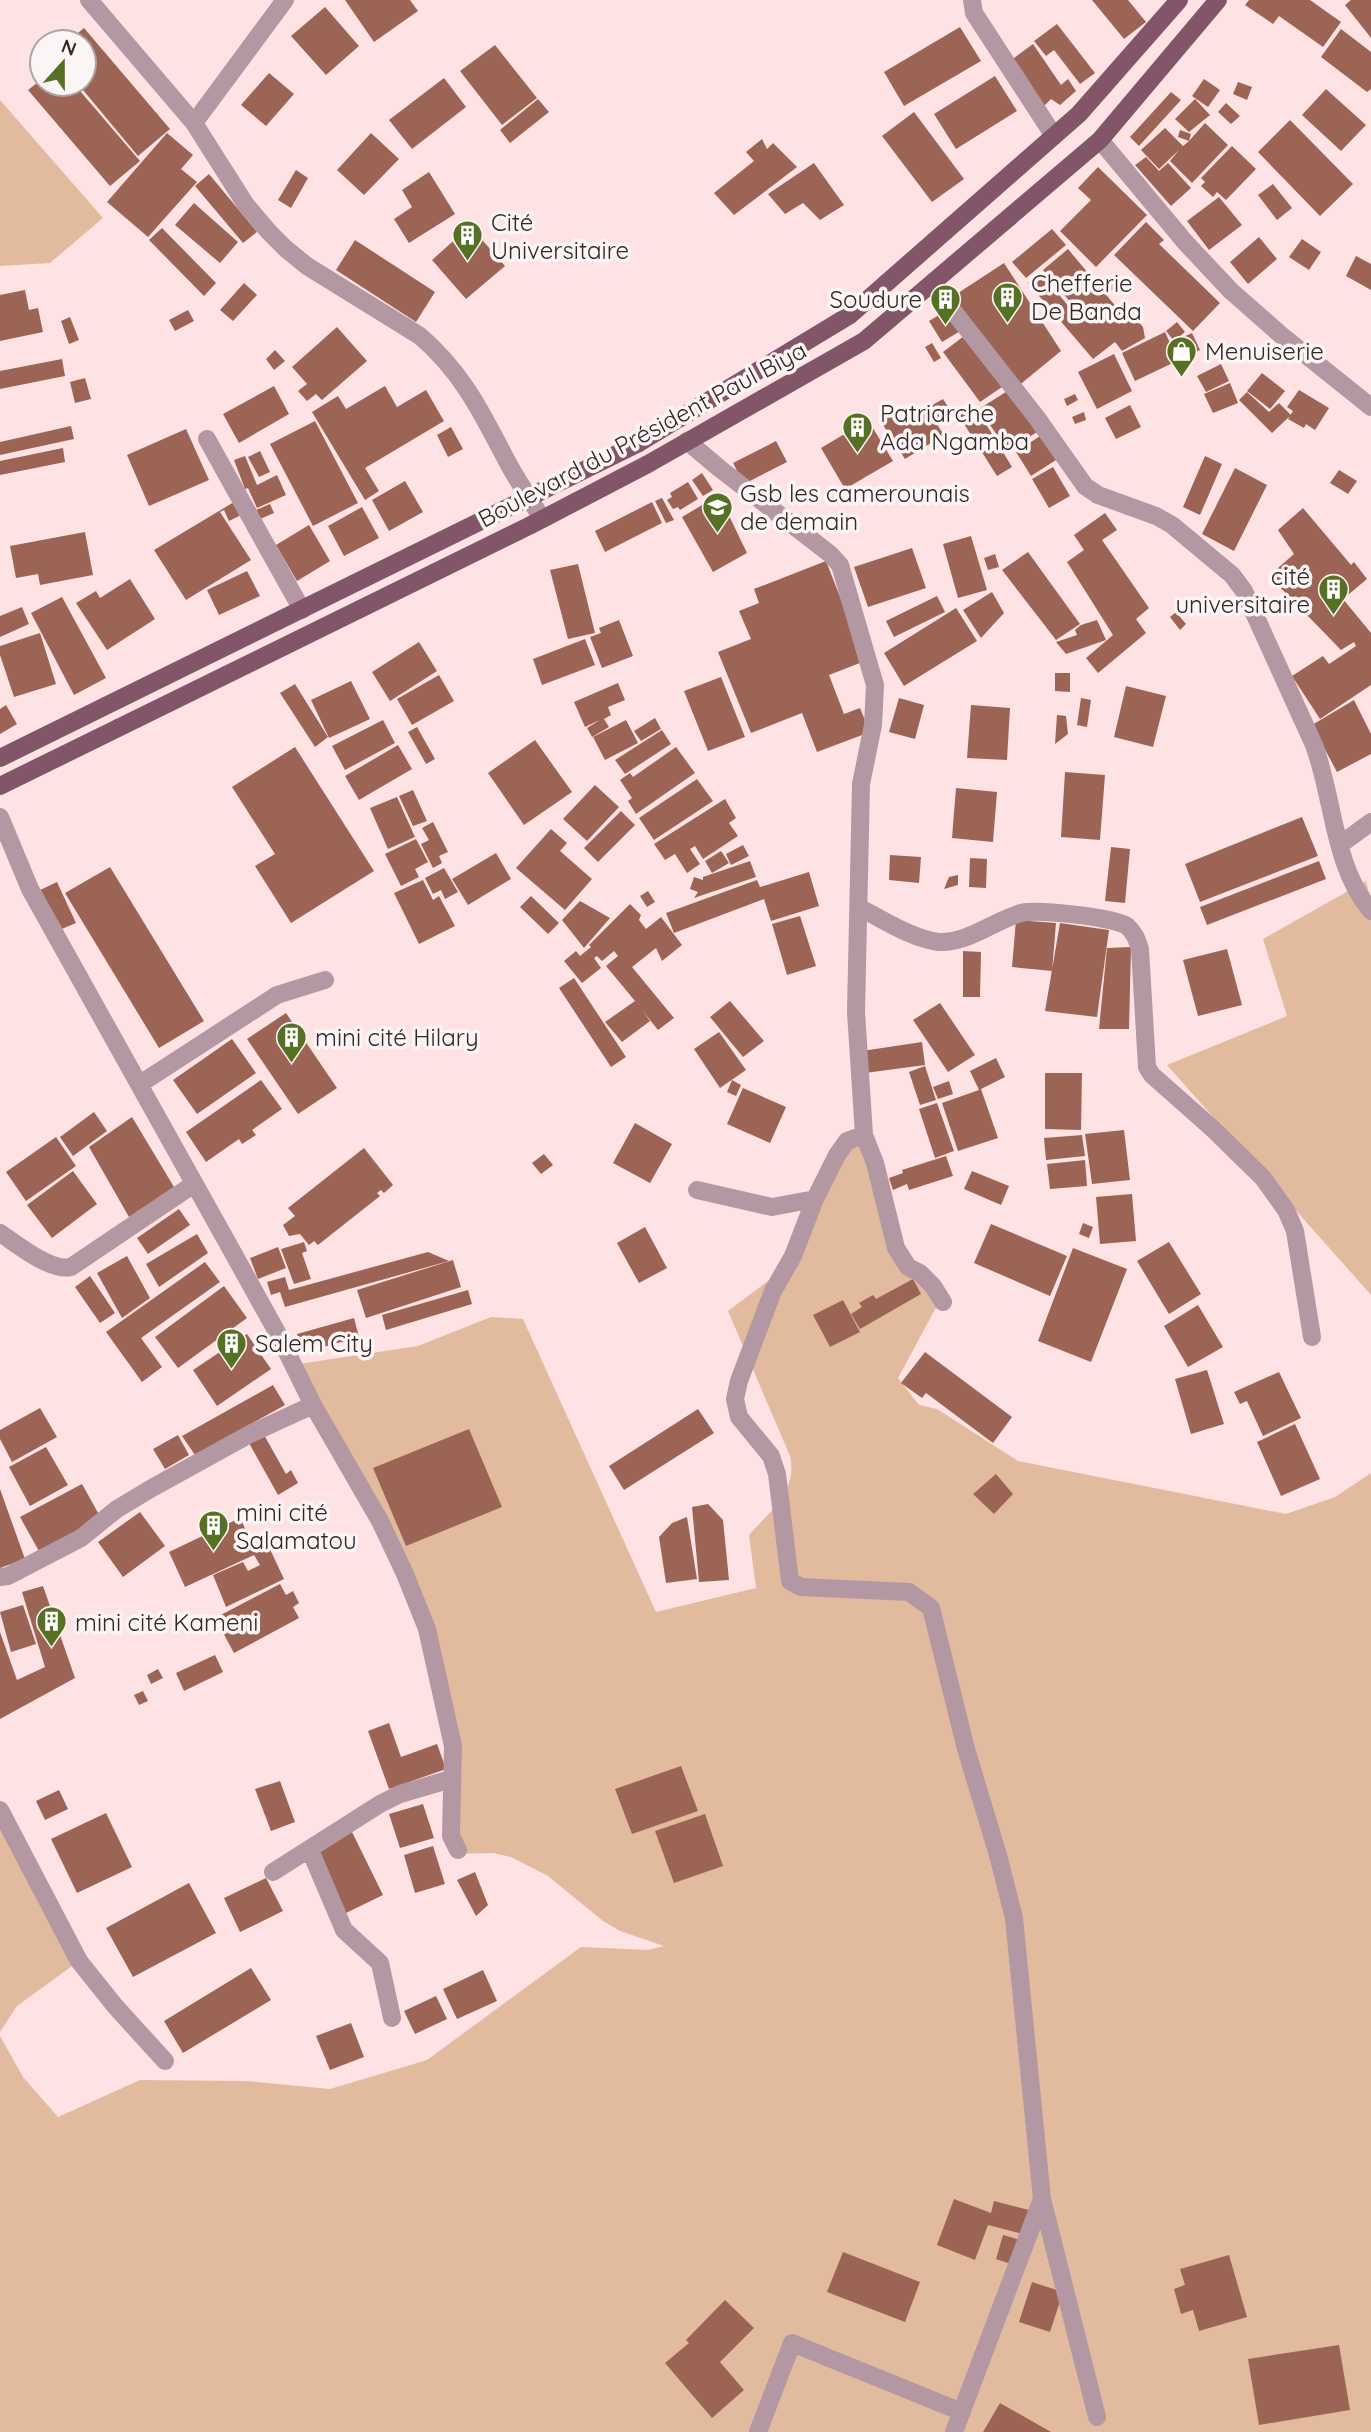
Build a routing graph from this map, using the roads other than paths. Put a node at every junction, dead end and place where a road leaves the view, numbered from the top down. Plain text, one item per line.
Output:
1 (89, 0) edge
2 (285, 0) edge
3 (972, 0) edge
4 (1180, 0) edge
5 (1218, 0) edge
6 (194, 123) junction
7 (1054, 136) junction
8 (1100, 140) junction
9 (932, 284) junction
10 (1371, 407) edge
11 (207, 439) dead end
12 (687, 441) junction
13 (530, 496) junction
14 (542, 519) junction
15 (302, 610) junction
16 (0, 758) edge
17 (0, 786) edge
18 (0, 817) edge
19 (1371, 822) edge
20 (1341, 844) junction
21 (860, 908) junction
22 (1371, 911) edge
23 (325, 980) dead end
24 (140, 1084) junction
25 (864, 1135) junction
26 (194, 1184) junction
27 (697, 1190) dead end
28 (815, 1199) junction
29 (0, 1233) edge
30 (943, 1302) dead end
31 (1312, 1337) dead end
32 (313, 1405) junction
33 (0, 1577) edge
34 (452, 1779) junction
35 (0, 1810) edge
36 (310, 1850) junction
37 (458, 1850) dead end
38 (273, 1872) dead end
39 (392, 2018) dead end
40 (164, 2062) dead end
41 (1042, 2199) junction
42 (962, 2412) junction
43 (1097, 2417) dead end
44 (758, 2432) edge
45 (954, 2432) edge

1 - 6 street
2 - 6 street
3 - 7 street
4 - 7 main road, Boulevard du Président Paul Biya
5 - 8 main road, Boulevard du Président Paul Biya
6 - 13 street
7 - 13 main road, Boulevard du Président Paul Biya
8 - 9 main road, Boulevard du Président Paul Biya
8 - 10 street
9 - 12 main road, Boulevard du Président Paul Biya
9 - 20 street
11 - 15 street
12 - 14 main road, Boulevard du Président Paul Biya
12 - 21 street
13 - 14 street
13 - 15 main road, Boulevard du Président Paul Biya
14 - 17 main road, Boulevard du Président Paul Biya
15 - 16 main road, Boulevard du Président Paul Biya
18 - 24 street
19 - 20 street
20 - 22 street
21 - 25 street
21 - 31 street
23 - 24 street
24 - 26 street
25 - 28 street
25 - 30 street
26 - 29 street
26 - 32 street
27 - 28 street
28 - 41 street
32 - 33 street
32 - 34 street
34 - 36 street
34 - 37 street
35 - 40 street
36 - 38 street
36 - 39 street
41 - 42 street
41 - 43 street
42 - 44 street
42 - 45 street

